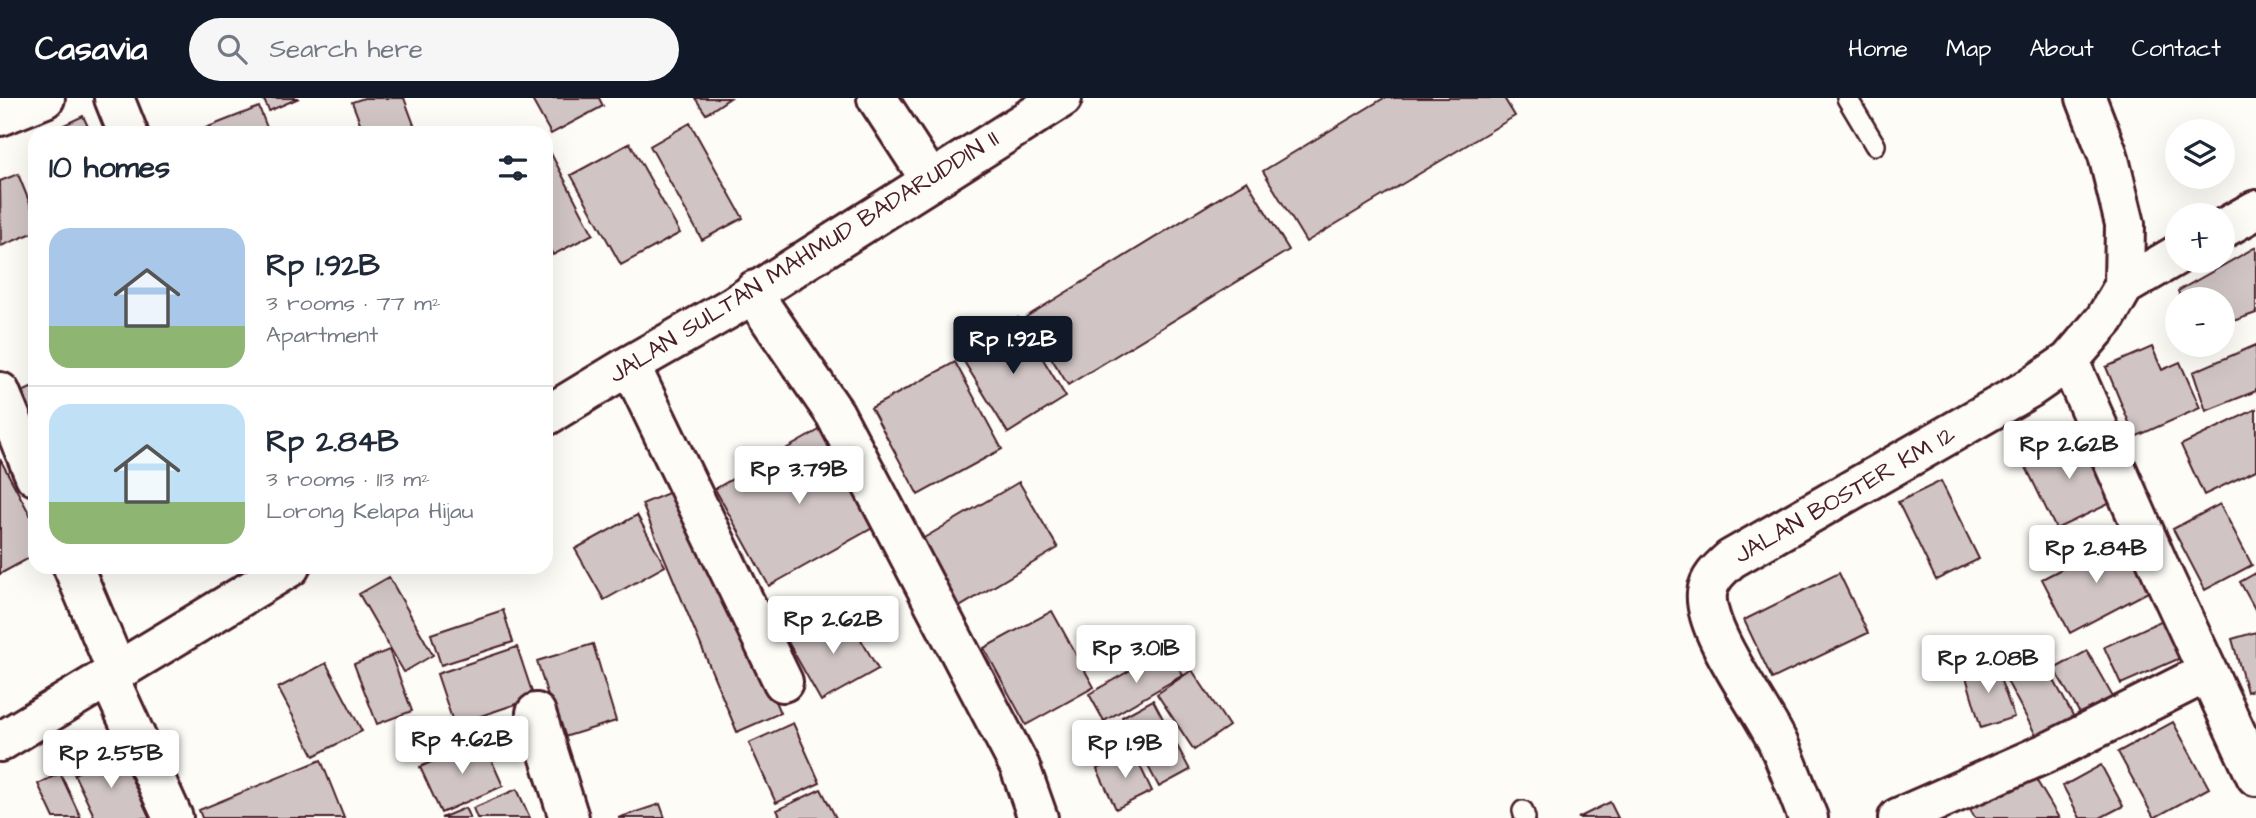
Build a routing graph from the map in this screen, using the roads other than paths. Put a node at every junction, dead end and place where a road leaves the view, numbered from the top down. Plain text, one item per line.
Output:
1 (45, 98) edge
2 (114, 98) edge
3 (877, 98) edge
4 (1062, 98) edge
5 (1847, 98) edge
6 (2086, 98) edge
7 (0, 116) edge
8 (125, 126) edge
9 (1875, 145) dead end
10 (931, 181) junction
11 (2256, 210) edge
12 (2235, 222) edge
13 (2165, 262) edge
14 (2124, 286) junction
15 (755, 290) junction
16 (2069, 361) junction
17 (629, 365) junction
18 (0, 392) edge
19 (553, 412) edge
20 (28, 459) edge
21 (76, 574) edge
22 (278, 574) edge
23 (2207, 672) junction
24 (112, 673) junction
25 (783, 682) dead end
26 (536, 713) dead end
27 (0, 742) edge
28 (2256, 776) edge
29 (173, 818) edge
30 (569, 818) edge
31 (1038, 818) edge
32 (1808, 818) edge
33 (1898, 818) edge

1 - 7 main road
2 - 8 main road
3 - 10 main road
4 - 10 main road, JALAN SULTAN MAHMUD BADARUDDIN II
5 - 9 lane
6 - 14 main road, JALAN BOSTER KM 12
10 - 15 main road, JALAN SULTAN MAHMUD BADARUDDIN II
11 - 12 main road
13 - 14 main road
14 - 16 main road, JALAN BOSTER KM 12
15 - 17 main road, JALAN SULTAN MAHMUD BADARUDDIN II
15 - 31 main road
16 - 23 main road
16 - 32 main road, JALAN BOSTER KM 12
17 - 19 main road, JALAN SULTAN MAHMUD BADARUDDIN II
17 - 25 main road
18 - 20 main road
21 - 24 main road
22 - 24 main road
23 - 28 main road
23 - 33 main road
24 - 27 main road
24 - 29 main road
26 - 30 main road

